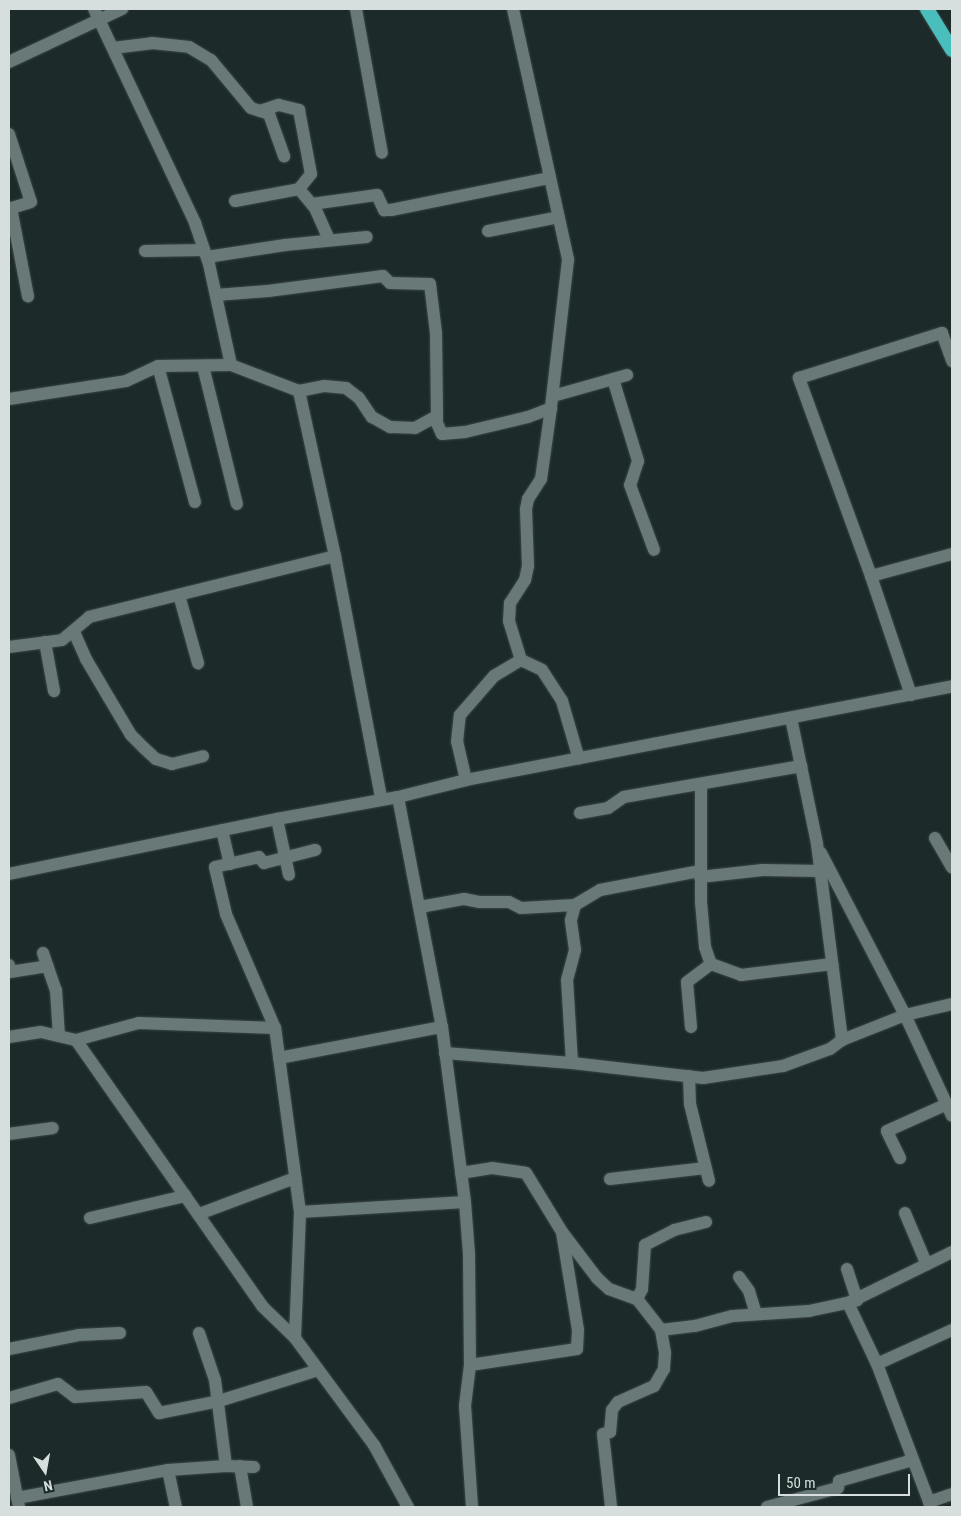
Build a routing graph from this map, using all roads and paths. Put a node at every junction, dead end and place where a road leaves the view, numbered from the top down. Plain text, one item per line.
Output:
1 (122, 9) edge
2 (356, 9) edge
3 (513, 9) edge
4 (927, 9) edge
5 (96, 15) edge
6 (113, 48) junction
7 (952, 50) edge
8 (9, 62) edge
9 (260, 111) junction
10 (9, 134) edge
11 (382, 153) dead end
12 (284, 156) dead end
13 (550, 178) junction
14 (300, 189) junction
15 (235, 201) dead end
16 (312, 204) junction
17 (559, 217) junction
18 (488, 231) dead end
19 (367, 237) dead end
20 (329, 240) junction
21 (145, 251) dead end
22 (205, 253) junction
23 (216, 295) junction
24 (28, 296) dead end
25 (952, 361) edge
26 (158, 366) junction
27 (203, 366) junction
28 (231, 366) junction
29 (627, 375) dead end
30 (614, 379) junction
31 (298, 391) junction
32 (9, 399) edge
33 (552, 402) junction
34 (437, 416) junction
35 (195, 502) dead end
36 (237, 504) dead end
37 (654, 550) dead end
38 (952, 554) edge
39 (335, 556) junction
40 (871, 576) junction
41 (179, 595) junction
42 (74, 632) junction
43 (45, 642) junction
44 (9, 647) edge
45 (520, 660) junction
46 (198, 663) dead end
47 (952, 686) edge
48 (54, 691) dead end
49 (911, 695) junction
50 (791, 718) junction
51 (203, 756) dead end
52 (579, 759) junction
53 (801, 766) junction
54 (466, 780) junction
55 (701, 784) junction
56 (398, 797) junction
57 (382, 798) junction
58 (580, 813) dead end
59 (277, 819) junction
60 (222, 830) junction
61 (935, 838) dead end
62 (817, 844) junction
63 (315, 850) dead end
64 (285, 857) junction
65 (230, 864) junction
66 (952, 868) edge
67 (820, 871) junction
68 (9, 874) edge
69 (700, 874) junction
70 (289, 876) dead end
71 (575, 905) junction
72 (420, 907) junction
73 (43, 953) dead end
74 (711, 964) junction
75 (832, 964) junction
76 (9, 965) edge
77 (48, 966) junction
78 (952, 1004) edge
79 (905, 1015) junction
80 (442, 1027) junction
81 (691, 1027) dead end
82 (275, 1028) junction
83 (9, 1036) edge
84 (59, 1036) junction
85 (76, 1040) junction
86 (842, 1040) junction
87 (446, 1053) junction
88 (279, 1058) junction
89 (572, 1063) junction
90 (689, 1076) junction
91 (950, 1110) edge
92 (53, 1128) dead end
93 (9, 1134) edge
94 (900, 1158) dead end
95 (705, 1168) junction
96 (461, 1173) junction
97 (295, 1178) junction
98 (610, 1179) dead end
99 (708, 1181) dead end
100 (185, 1196) junction
101 (465, 1202) junction
102 (300, 1212) junction
103 (905, 1213) dead end
104 (199, 1214) junction
105 (90, 1218) dead end
106 (706, 1222) dead end
107 (562, 1232) junction
108 (952, 1252) edge
109 (927, 1265) junction
110 (846, 1269) dead end
111 (738, 1277) dead end
112 (637, 1299) junction
113 (852, 1301) junction
114 (756, 1314) junction
115 (661, 1330) junction
116 (952, 1330) edge
117 (120, 1333) dead end
118 (199, 1334) dead end
119 (295, 1338) junction
120 (9, 1349) edge
121 (877, 1364) junction
122 (470, 1366) junction
123 (318, 1370) junction
124 (9, 1398) edge
125 (219, 1401) junction
126 (9, 1455) edge
127 (913, 1460) junction
128 (226, 1466) junction
129 (240, 1466) junction
130 (254, 1467) dead end
131 (168, 1470) junction
132 (952, 1494) edge
133 (18, 1503) edge
134 (930, 1504) edge
135 (176, 1507) edge
136 (247, 1507) edge
137 (408, 1507) edge
138 (472, 1507) edge
139 (612, 1507) edge
140 (767, 1507) edge

1 - 5 street
2 - 11 street
3 - 13 street
4 - 7 highway
5 - 6 street
5 - 8 street
6 - 9 street
6 - 22 street
9 - 12 street
9 - 14 street
10 - 24 street
13 - 16 street
13 - 17 street
14 - 15 street
14 - 16 street
16 - 20 street
17 - 18 street
17 - 33 street
19 - 20 street
20 - 22 street
21 - 22 street
22 - 23 street
23 - 28 street
23 - 34 street
25 - 40 street
26 - 27 street
26 - 32 street
26 - 35 street
27 - 28 street
27 - 36 street
28 - 31 street
29 - 30 street
30 - 33 street
30 - 37 street
31 - 34 street
31 - 39 street
33 - 34 street
33 - 45 street
38 - 40 street
39 - 41 street
39 - 57 street
40 - 49 street
41 - 42 street
41 - 46 street
42 - 43 street
42 - 51 street
43 - 44 street
43 - 48 street
45 - 52 street
45 - 54 street
47 - 49 street
49 - 50 street
50 - 52 street
50 - 53 street
52 - 54 street
53 - 55 street
53 - 62 street
54 - 56 street
55 - 58 street
55 - 69 street
56 - 57 street
56 - 72 street
57 - 59 street
59 - 60 street
59 - 64 street
60 - 65 street
60 - 68 street
61 - 66 street
62 - 67 street
62 - 79 street
63 - 64 street
64 - 65 street
64 - 70 street
65 - 82 street
67 - 69 street
67 - 75 street
69 - 71 street
69 - 74 street
71 - 72 street
71 - 89 street
72 - 80 street
73 - 77 street
74 - 75 street
74 - 81 street
75 - 86 street
76 - 77 street
77 - 84 street
78 - 79 street
79 - 86 street
79 - 91 street
80 - 87 street
80 - 88 street
82 - 85 street
82 - 88 street
83 - 84 street
84 - 85 street
85 - 100 street
86 - 90 street
87 - 89 street
87 - 96 street
88 - 97 street
89 - 90 street
90 - 95 street
91 - 94 street
92 - 93 street
95 - 98 street
95 - 99 street
96 - 101 street
96 - 107 street
97 - 102 street
97 - 104 street
100 - 104 street
100 - 105 street
101 - 102 street
101 - 122 street
102 - 119 street
103 - 109 street
104 - 119 street
106 - 112 street
107 - 112 street
107 - 122 street
108 - 109 street
109 - 113 street
110 - 113 street
111 - 114 street
112 - 115 street
113 - 114 street
113 - 121 street
114 - 115 street
115 - 139 street
116 - 121 street
117 - 120 street
118 - 125 street
119 - 123 street
121 - 127 street
122 - 138 street
123 - 125 street
123 - 137 street
124 - 125 street
125 - 128 street
126 - 133 street
127 - 134 street
127 - 140 street
128 - 129 street
128 - 131 street
129 - 130 street
129 - 136 street
131 - 133 street
131 - 135 street
132 - 134 street

